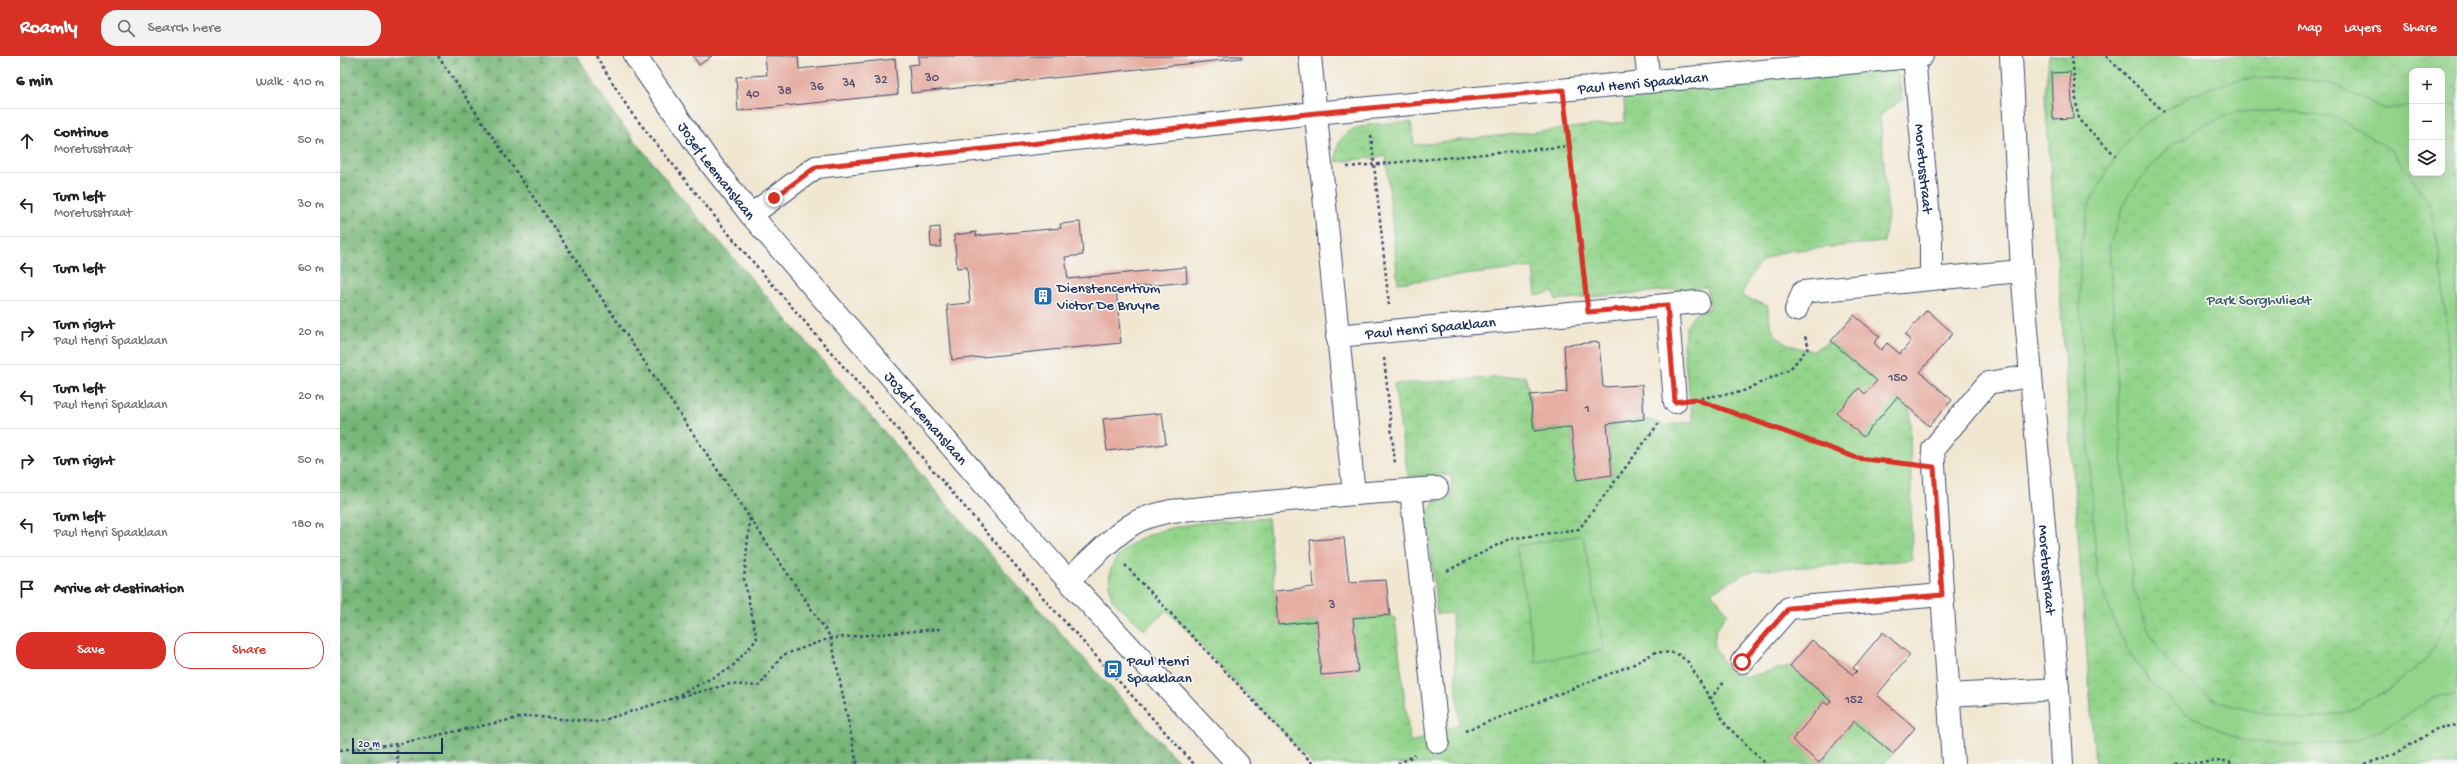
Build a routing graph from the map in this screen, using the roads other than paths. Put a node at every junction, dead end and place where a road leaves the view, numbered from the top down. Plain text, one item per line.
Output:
1 (635, 56) edge
2 (1310, 56) edge
3 (1646, 56) edge
4 (1918, 56) edge
5 (2011, 56) edge
6 (1649, 82) junction
7 (1316, 113) junction
8 (751, 214) junction
9 (2022, 271) junction
10 (1931, 279) junction
11 (1698, 302) dead end
12 (1667, 305) junction
13 (1796, 310) road end
14 (1337, 336) junction
15 (2031, 376) junction
16 (1675, 402) road end
17 (1437, 488) dead end
18 (1404, 490) junction
19 (1354, 494) junction
20 (1068, 580) junction
21 (1942, 595) junction
22 (1742, 662) dead end
23 (2058, 689) junction
24 (1949, 696) junction
25 (1438, 742) road end
26 (1238, 764) edge
27 (1953, 764) edge
28 (2062, 764) edge

1 - 8 street, Jozef Leemanslaan
2 - 7 street
3 - 6 street
4 - 6 street, Paul Henri Spaaklaan
4 - 10 street, Moretusstraat
5 - 9 street, Moretusstraat
6 - 7 street, Paul Henri Spaaklaan
7 - 8 street, Paul Henri Spaaklaan
7 - 14 street
8 - 20 street, Jozef Leemanslaan
9 - 10 street
9 - 15 street, Moretusstraat
10 - 13 street
11 - 12 street, Paul Henri Spaaklaan
12 - 14 street, Paul Henri Spaaklaan
12 - 16 street
14 - 19 street
15 - 21 street
15 - 23 street, Moretusstraat
17 - 18 street
18 - 19 street
18 - 25 street
19 - 20 street
20 - 26 street, Jozef Leemanslaan
21 - 22 street
21 - 24 street
23 - 24 street
23 - 28 street, Moretusstraat
24 - 27 street

